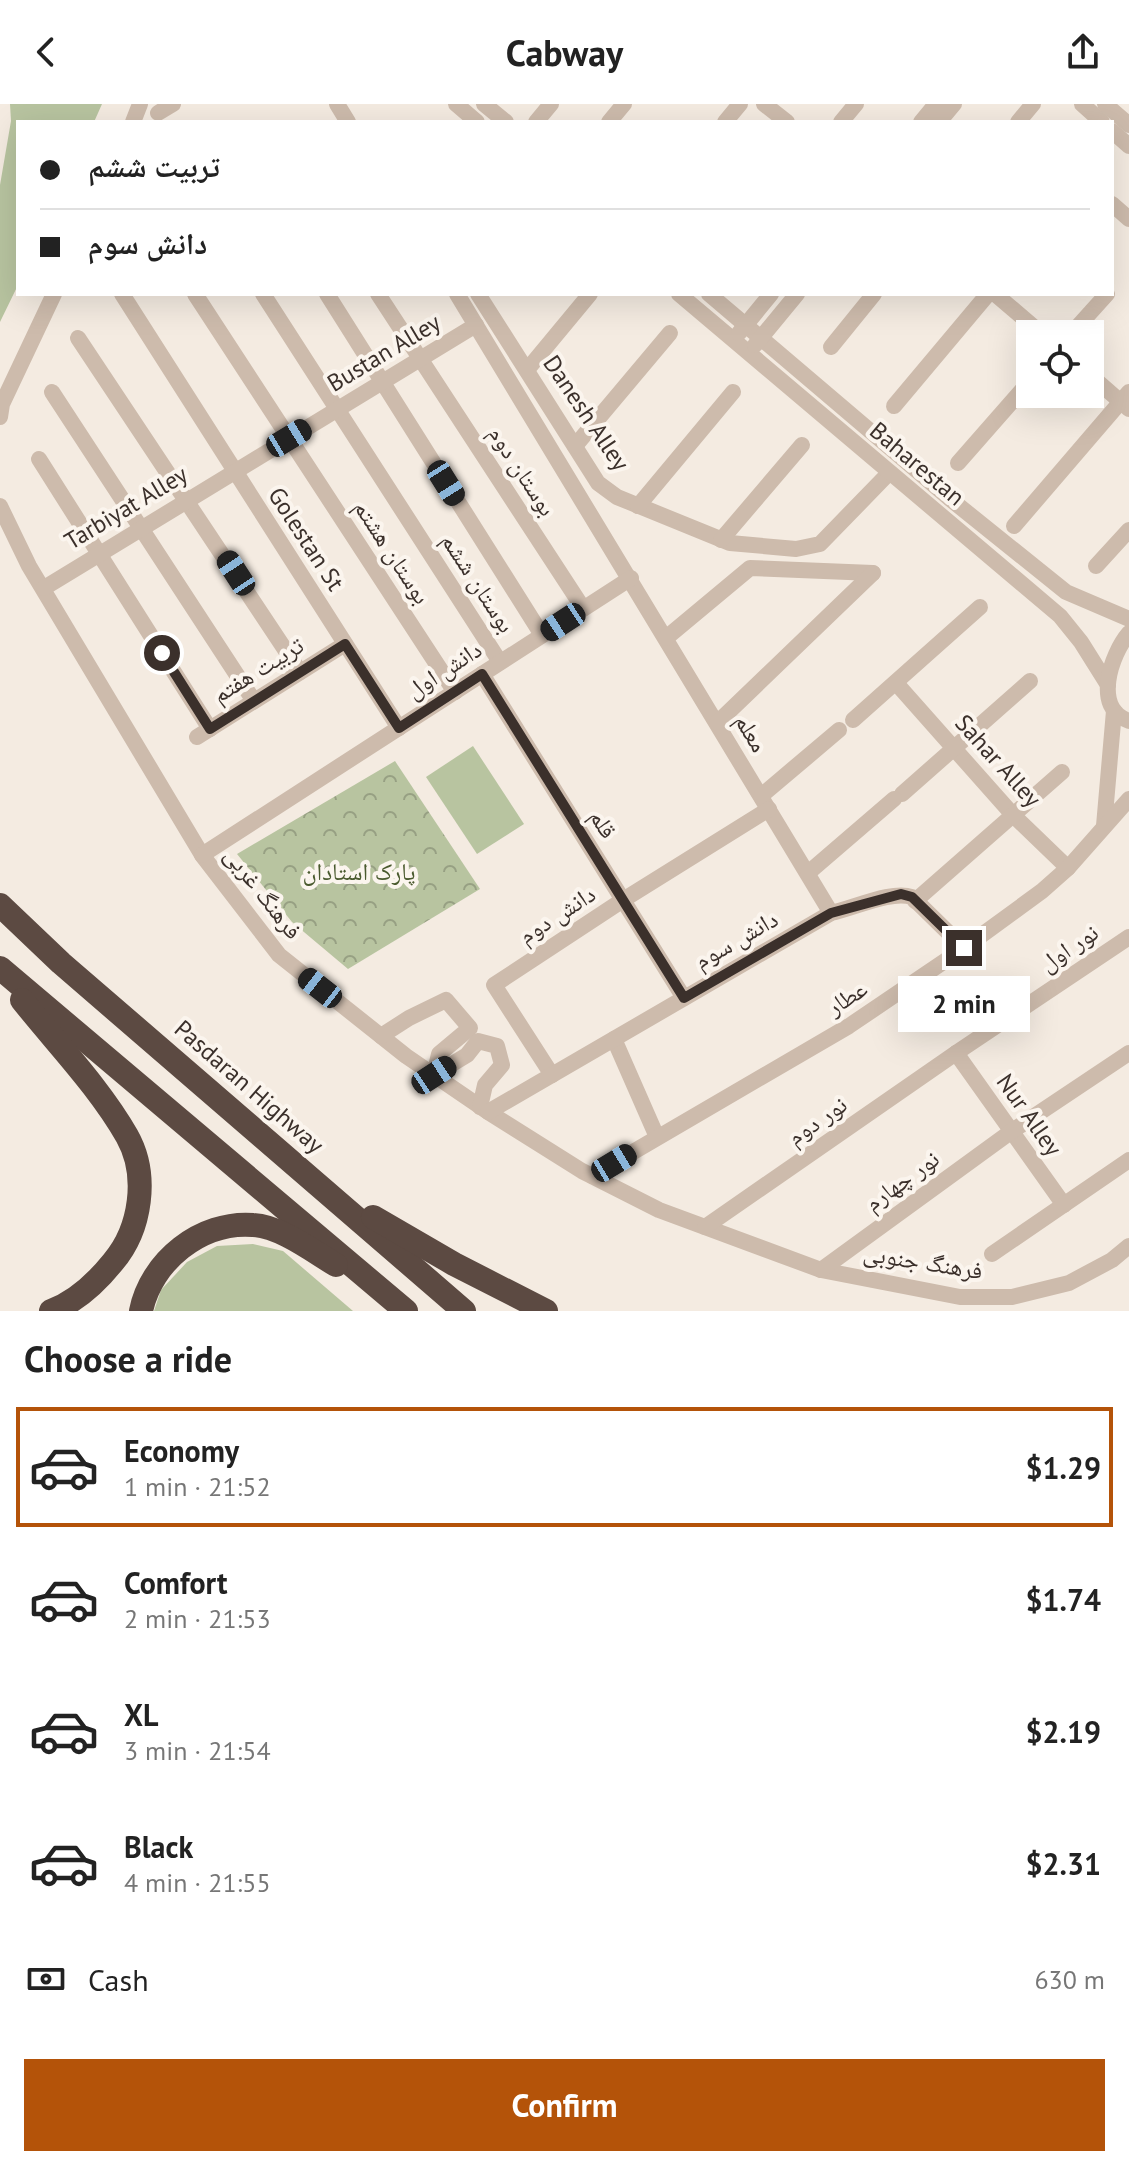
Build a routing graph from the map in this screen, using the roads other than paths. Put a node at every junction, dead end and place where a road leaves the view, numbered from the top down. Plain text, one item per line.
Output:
1 (173, 104) edge
2 (456, 104) edge
3 (484, 104) edge
4 (551, 104) edge
5 (624, 104) edge
6 (740, 104) edge
7 (764, 104) edge
8 (856, 104) edge
9 (936, 104) edge
10 (954, 104) edge
11 (1033, 104) edge
12 (1082, 104) edge
13 (1105, 104) edge
14 (158, 113) dead end
15 (475, 120) edge
16 (504, 120) edge
17 (538, 120) edge
18 (611, 120) edge
19 (727, 120) edge
20 (784, 120) edge
21 (843, 120) edge
22 (923, 120) edge
23 (941, 120) edge
24 (1020, 120) edge
25 (1100, 120) edge
26 (1123, 133) edge
27 (1114, 206) edge
28 (1129, 219) edge
29 (53, 296) edge
30 (123, 296) edge
31 (196, 296) edge
32 (264, 296) edge
33 (328, 296) edge
34 (379, 296) edge
35 (458, 296) edge
36 (479, 296) edge
37 (588, 296) edge
38 (681, 296) edge
39 (711, 296) edge
40 (769, 296) edge
41 (795, 296) edge
42 (872, 296) edge
43 (986, 296) edge
44 (997, 296) edge
45 (1106, 296) edge
46 (1026, 320) edge
47 (1084, 320) edge
48 (745, 324) junction
49 (476, 325) junction
50 (670, 333) dead end
51 (762, 337) junction
52 (78, 338) dead end
53 (734, 341) junction
54 (831, 347) dead end
55 (748, 353) junction
56 (421, 359) junction
57 (527, 370) junction
58 (382, 382) junction
59 (1104, 385) edge
60 (52, 392) dead end
61 (733, 392) dead end
62 (1016, 397) edge
63 (1126, 401) edge
64 (894, 406) dead end
65 (337, 409) junction
66 (0, 417) edge
67 (289, 438) junction
68 (802, 445) dead end
69 (575, 446) junction
70 (39, 459) dead end
71 (958, 463) dead end
72 (234, 471) junction
73 (889, 473) junction
74 (187, 499) junction
75 (0, 506) edge
76 (638, 506) junction
77 (1014, 526) dead end
78 (141, 527) junction
79 (1129, 530) edge
80 (721, 540) junction
81 (98, 553) junction
82 (1096, 566) dead end
83 (631, 578) junction
84 (44, 588) junction
85 (980, 607) dead end
86 (583, 608) junction
87 (1129, 619) edge
88 (1129, 633) edge
89 (542, 635) junction
90 (666, 638) junction
91 (345, 644) junction
92 (500, 662) junction
93 (300, 672) junction
94 (482, 674) junction
95 (1030, 681) dead end
96 (896, 683) junction
97 (1108, 685) junction
98 (455, 692) junction
99 (254, 701) junction
100 (1114, 711) junction
101 (1129, 721) edge
102 (717, 723) junction
103 (399, 728) junction
104 (954, 748) junction
105 (1062, 772) dead end
106 (1129, 799) edge
107 (765, 802) junction
108 (1013, 815) junction
109 (1104, 826) junction
110 (202, 855) junction
111 (1068, 868) junction
112 (808, 873) junction
113 (623, 900) junction
114 (915, 901) junction
115 (0, 905) edge
116 (831, 913) junction
117 (1129, 937) edge
118 (964, 948) junction
119 (0, 971) edge
120 (684, 998) junction
121 (381, 1036) junction
122 (614, 1039) junction
123 (956, 1053) junction
124 (1129, 1053) edge
125 (434, 1075) junction
126 (552, 1075) junction
127 (484, 1109) junction
128 (1012, 1131) junction
129 (657, 1137) junction
130 (1129, 1160) edge
131 (592, 1176) junction
132 (326, 1190) junction
133 (1064, 1205) junction
134 (705, 1227) junction
135 (1129, 1246) edge
136 (992, 1254) dead end
137 (821, 1270) junction
138 (401, 1306) edge
139 (51, 1311) edge
140 (141, 1311) edge
141 (464, 1311) edge
142 (546, 1311) edge

1 - 14 street
2 - 15 street
3 - 16 street
4 - 17 street
5 - 18 street
6 - 19 street
7 - 20 street
8 - 21 street
9 - 22 street
10 - 23 street
11 - 24 street
12 - 25 street
13 - 26 street
27 - 28 street
29 - 66 street
30 - 72 street, Golestan St
31 - 67 street, بوستان هشتم
32 - 65 street, بوستان ششم
33 - 58 street
34 - 56 street, بوستان دوم
35 - 49 street, معلم
36 - 57 street, Danesh Alley
37 - 57 street
38 - 53 street, Baharestan
39 - 48 street, Baharestan
40 - 48 street
41 - 51 street
42 - 54 street
43 - 64 street
44 - 46 street
45 - 47 street
48 - 51 street, Baharestan
48 - 53 street
49 - 56 street, Bustan Alley
49 - 83 street, معلم
50 - 69 street
51 - 55 street
51 - 87 street, Baharestan
52 - 74 street
53 - 55 street, Baharestan
55 - 73 street, Baharestan
56 - 58 street, Bustan Alley
56 - 86 street, بوستان دوم
57 - 69 street, Danesh Alley
58 - 65 street, Bustan Alley
58 - 89 street
59 - 63 street
60 - 78 street
61 - 76 street
62 - 71 street
63 - 77 street
65 - 67 street, Bustan Alley
65 - 92 street, بوستان ششم
67 - 72 street, Bustan Alley
67 - 98 street, بوستان هشتم
68 - 80 street
69 - 76 street, Danesh Alley
70 - 81 street
72 - 74 street, Tarbiyat Alley
72 - 91 street, Golestan St
73 - 80 street, Danesh Alley
73 - 97 street, Baharestan
74 - 78 street, Tarbiyat Alley
74 - 93 street
75 - 84 street, فرهنگ غربی
76 - 80 street, Danesh Alley
78 - 81 street, Tarbiyat Alley
78 - 99 street
79 - 82 street
81 - 84 street, Tarbiyat Alley
81 - 99 street, تربیت هفتم
83 - 86 street, دانش اول
83 - 90 street, معلم
84 - 110 street, فرهنگ غربی
85 - 96 street, دانش دوم
86 - 89 street, دانش اول
88 - 97 street
89 - 92 street, دانش اول
90 - 102 street, معلم
90 - 102 street
91 - 93 street, تربیت هفتم
91 - 103 street, Golestan St
92 - 94 street, دانش اول
93 - 99 street, تربیت هفتم
94 - 98 street, دانش اول
94 - 113 street, قلم
95 - 104 street
96 - 104 street, Sahar Alley
96 - 107 street, دانش دوم
97 - 100 street
98 - 103 street, دانش اول
100 - 101 street
100 - 109 street
102 - 107 street, معلم
103 - 110 street, دانش اول
104 - 108 street, Sahar Alley
104 - 112 street
105 - 108 street
106 - 109 street, عطار
107 - 112 street, معلم
107 - 113 street, دانش دوم
108 - 111 street, Sahar Alley
108 - 114 street
109 - 111 street, عطار
110 - 121 street, فرهنگ غربی
111 - 118 street, عطار
112 - 116 street, معلم
113 - 120 street, قلم
113 - 126 street, دانش دوم
114 - 116 street, دانش سوم
114 - 118 street
115 - 132 highway, Pasdaran Highway
116 - 120 street, دانش سوم
117 - 123 street, نور اول
118 - 129 street, عطار
119 - 138 highway
119 - 139 highway
120 - 122 street, دانش سوم
121 - 125 street, فرهنگ غربی
121 - 125 street
122 - 126 street, دانش سوم
122 - 129 street
123 - 128 street, Nur Alley
123 - 134 street, نور دوم
124 - 128 street, نور چهارم
125 - 127 street, فرهنگ غربی
125 - 127 street
126 - 127 street, دانش سوم
127 - 131 street, فرهنگ غربی
128 - 133 street, Nur Alley
128 - 137 street, نور چهارم
129 - 131 street, عطار
130 - 133 street
131 - 134 street, فرهنگ غربی
132 - 141 highway, Pasdaran Highway
132 - 142 highway
133 - 136 street
134 - 137 street, فرهنگ جنوبی
135 - 137 street, فرهنگ جنوبی
138 - 140 highway

